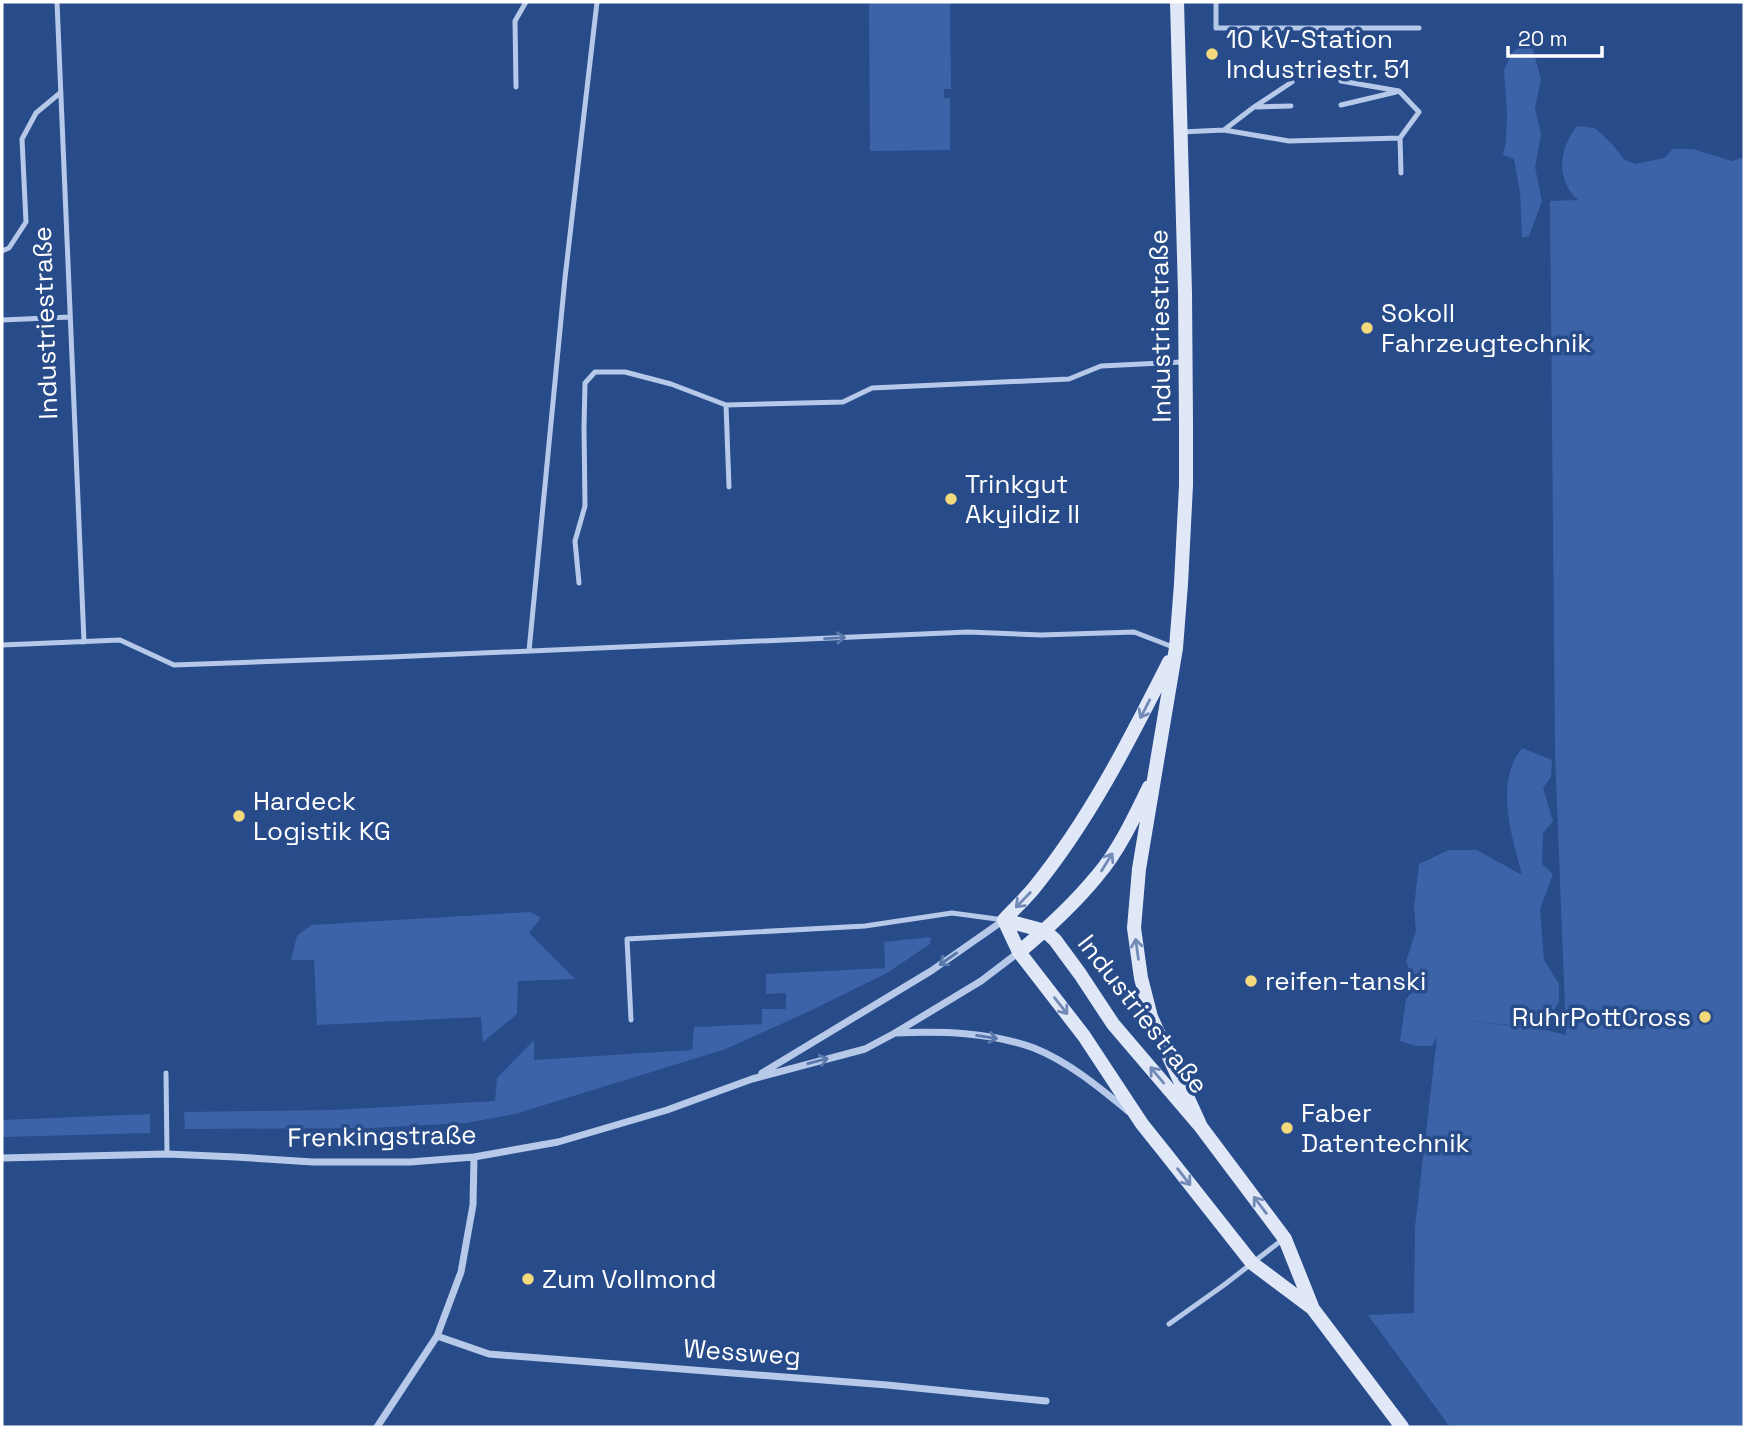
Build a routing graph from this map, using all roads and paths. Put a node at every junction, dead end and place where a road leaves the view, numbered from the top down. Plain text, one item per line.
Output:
1 (57, 2) edge
2 (526, 2) edge
3 (597, 2) edge
4 (1177, 2) edge
5 (1216, 2) edge
6 (1419, 28) dead end
7 (1341, 81) dead end
8 (1292, 82) dead end
9 (516, 87) dead end
10 (1399, 91) junction
11 (60, 93) junction
12 (1342, 105) dead end
13 (1292, 106) dead end
14 (1254, 107) junction
15 (1224, 130) junction
16 (1181, 132) junction
17 (1400, 138) junction
18 (1401, 173) dead end
19 (2, 251) edge
20 (69, 317) junction
21 (2, 320) edge
22 (1186, 362) junction
23 (726, 405) junction
24 (729, 487) dead end
25 (579, 583) dead end
26 (84, 642) junction
27 (2, 645) edge
28 (1176, 649) junction
29 (529, 651) junction
30 (1156, 771) junction
31 (1004, 919) junction
32 (1045, 930) junction
33 (1019, 952) junction
34 (631, 1020) dead end
35 (895, 1033) junction
36 (166, 1073) dead end
37 (752, 1079) junction
38 (1142, 1124) junction
39 (1201, 1127) junction
40 (167, 1154) junction
41 (474, 1157) junction
42 (2, 1158) edge
43 (1285, 1239) junction
44 (1252, 1263) junction
45 (1313, 1309) junction
46 (1169, 1324) dead end
47 (437, 1336) junction
48 (1046, 1401) dead end
49 (377, 1427) edge
50 (1402, 1427) edge

1 - 11 lane, Industriestraße
2 - 9 lane
3 - 29 lane
4 - 16 street, Industriestraße
5 - 6 lane
7 - 10 lane
8 - 14 lane
10 - 12 lane
10 - 17 lane
11 - 19 lane
11 - 20 lane, Industriestraße
13 - 14 lane
14 - 15 lane
15 - 16 lane
15 - 17 lane
16 - 22 street, Industriestraße
17 - 18 lane
20 - 21 lane
20 - 26 lane, Industriestraße
22 - 23 lane
22 - 28 street, Industriestraße
23 - 24 lane
23 - 25 lane
26 - 27 lane
26 - 29 lane
29 -> 28 lane
28 - 30 street, Industriestraße
28 -> 31 street, Industriestraße
32 -> 30 street, Industriestraße
39 -> 30 street, Industriestraße
31 - 32 street, Industriestraße
31 - 33 street, Industriestraße
31 - 34 lane
31 -> 37 street, Frenkingstraße
32 - 33 street, Industriestraße
39 -> 32 street, Industriestraße
33 - 35 street, Frenkingstraße
33 -> 38 street, Industriestraße
37 -> 35 street, Frenkingstraße
35 -> 38 street, Industriestraße
36 - 40 lane
37 - 41 street, Frenkingstraße
38 -> 44 street, Industriestraße
43 -> 39 street, Industriestraße
40 - 41 street, Frenkingstraße
40 - 42 street, Frenkingstraße
41 - 47 street
43 - 44 lane
43 - 45 street, Industriestraße
44 - 45 street, Industriestraße
44 - 46 lane
45 - 50 street, Industriestraße
47 - 48 street, Wessweg
47 - 49 street

